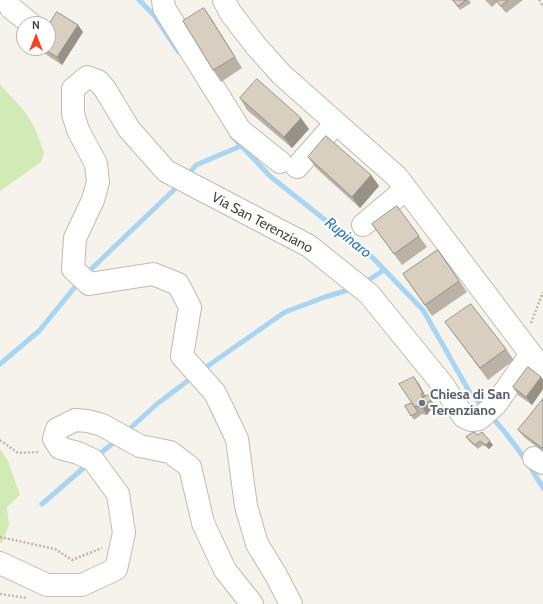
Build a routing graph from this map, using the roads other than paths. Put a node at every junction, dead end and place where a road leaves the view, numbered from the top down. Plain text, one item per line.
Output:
1 (7, 0) edge
2 (163, 0) edge
3 (224, 0) edge
4 (21, 16) edge
5 (89, 62) dead end
6 (282, 89) dead end
7 (120, 114) junction
8 (332, 127) junction
9 (406, 189) junction
10 (363, 225) dead end
11 (536, 362) edge
12 (0, 562) edge
13 (252, 604) edge
14 (291, 604) edge

1 - 4 street
2 - 8 street
3 - 8 street
5 - 7 street
6 - 8 street
7 - 11 street, Via San Terenziano
7 - 14 street, Via San Terenziano
8 - 9 street
9 - 10 street
9 - 11 street
12 - 13 street

